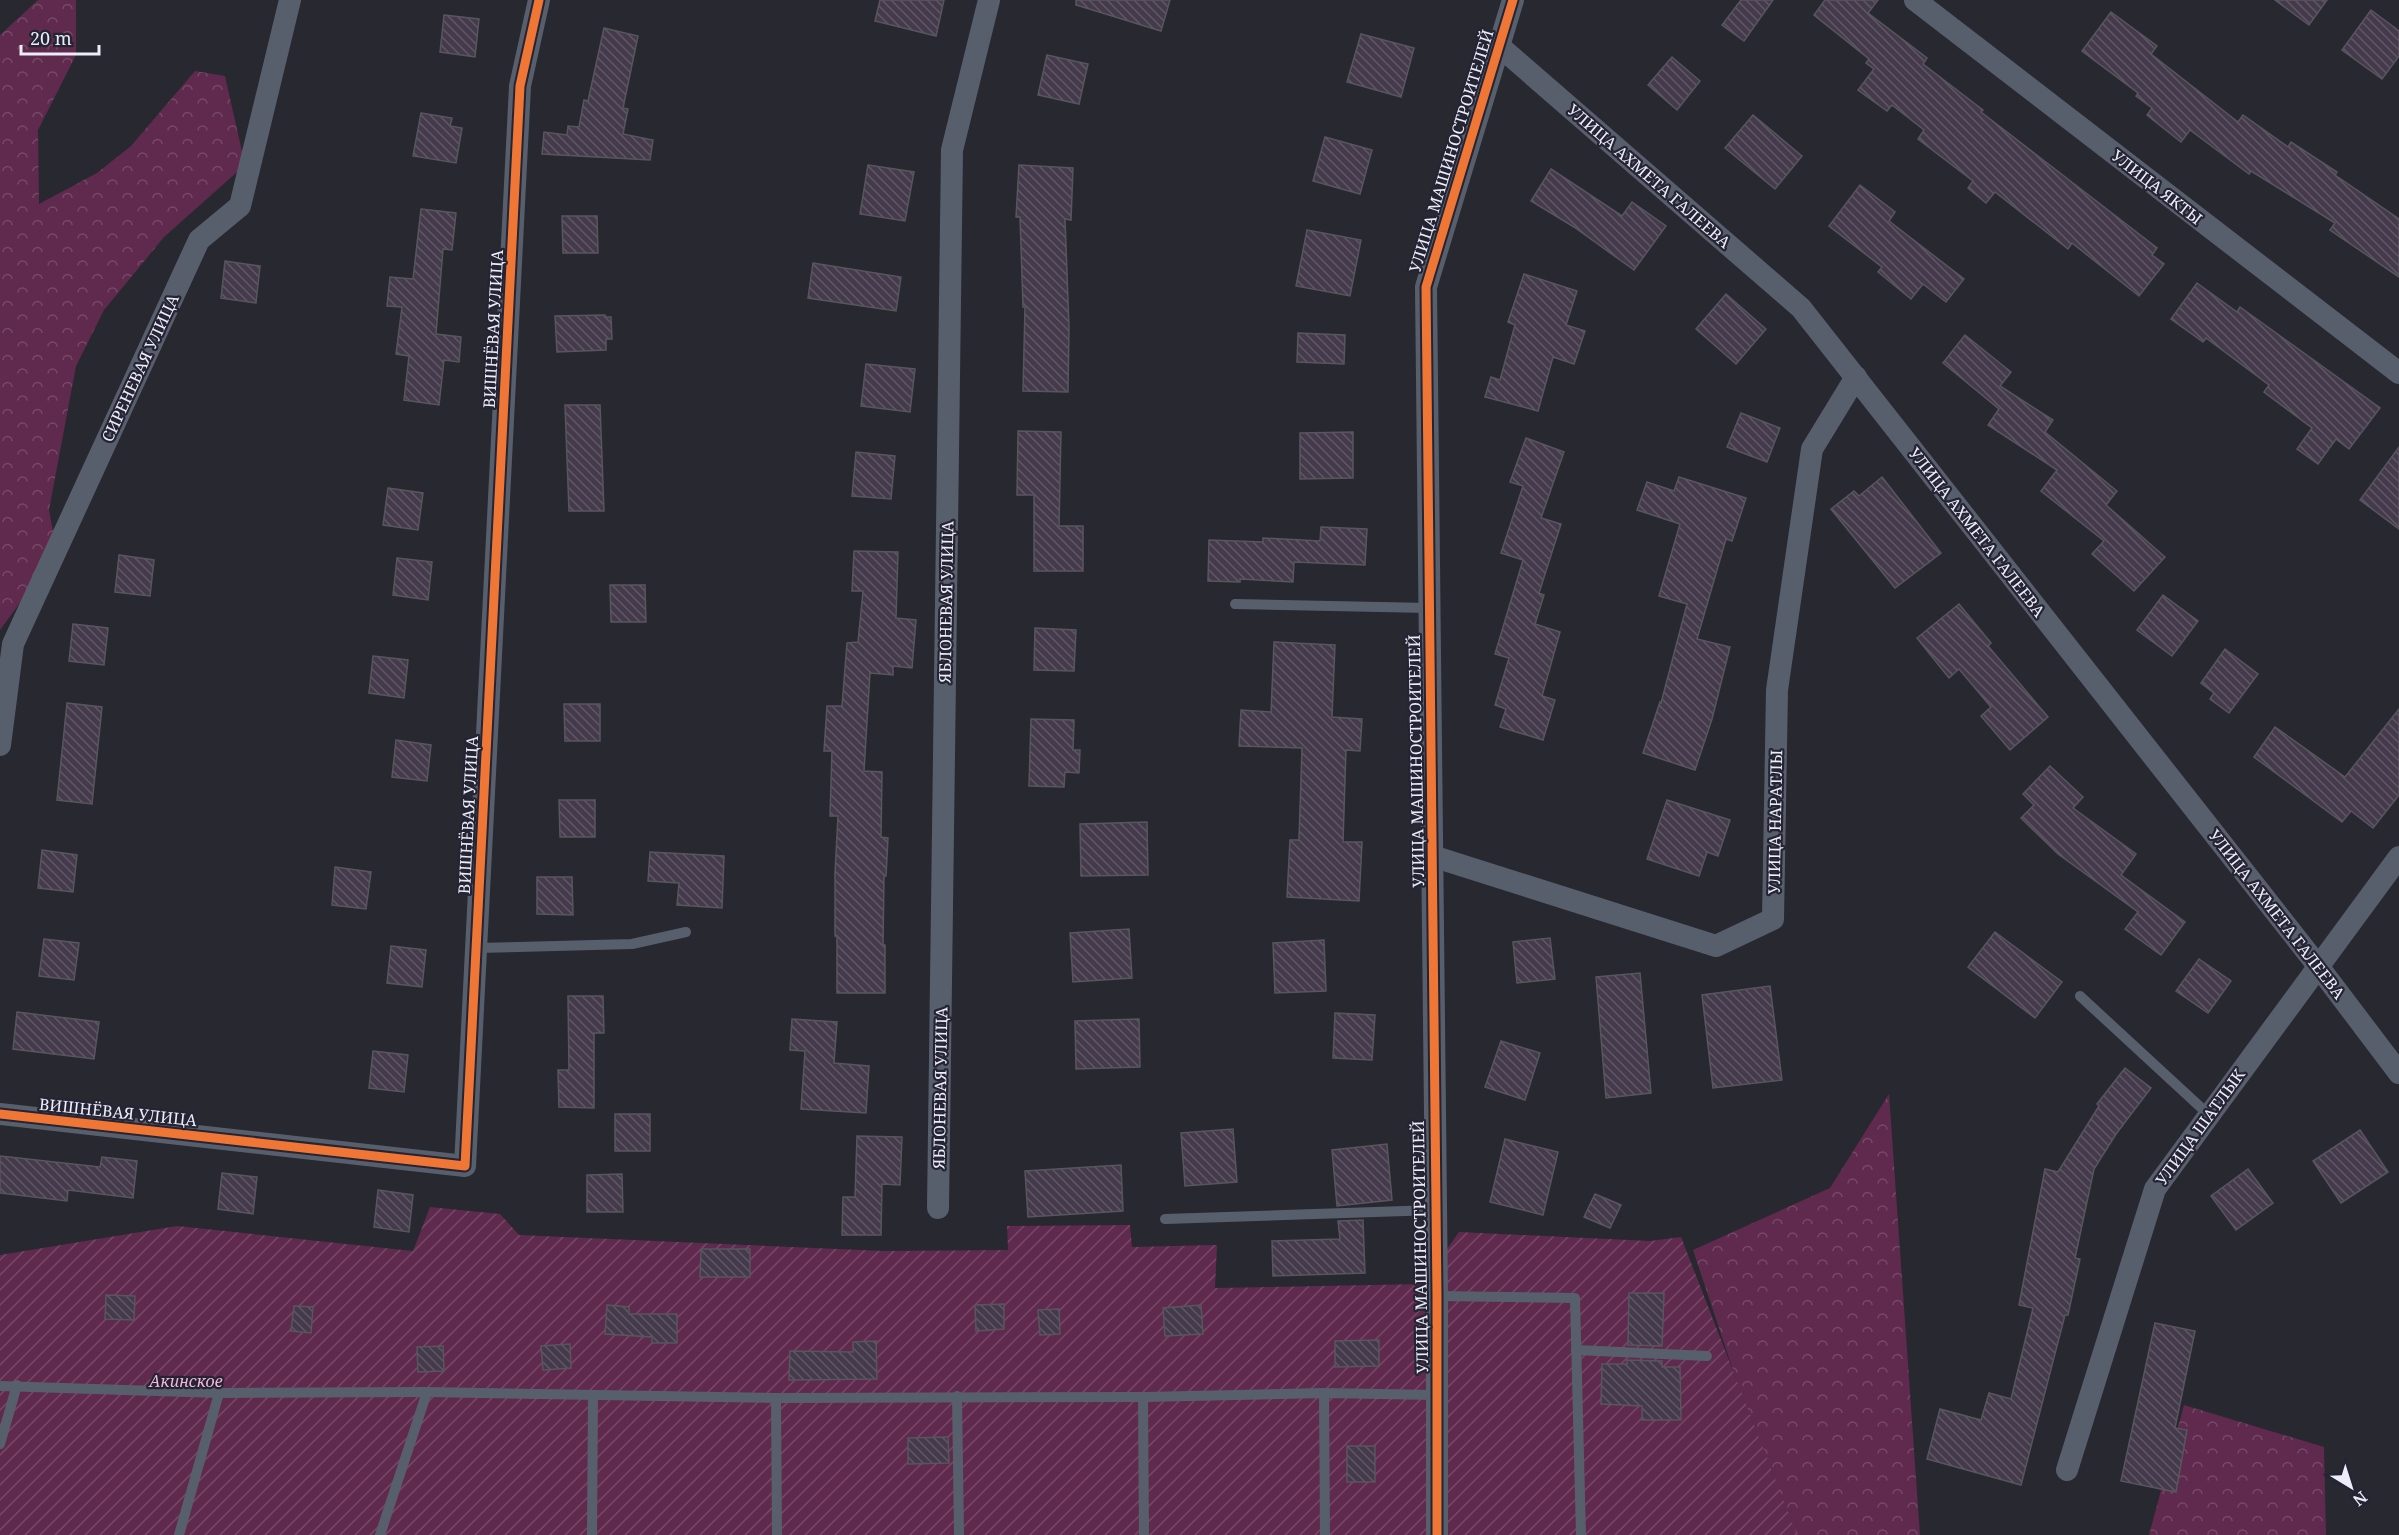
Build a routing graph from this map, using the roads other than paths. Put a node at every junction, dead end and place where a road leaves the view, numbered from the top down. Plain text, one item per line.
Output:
1 (290, 0) edge
2 (539, 0) edge
3 (989, 0) edge
4 (1513, 0) edge
5 (1915, 0) edge
6 (1498, 45) junction
7 (2399, 373) edge
8 (1856, 377) junction
9 (1235, 604) dead end
10 (1429, 608) junction
11 (0, 745) edge
12 (1432, 856) junction
13 (2399, 857) edge
14 (686, 932) dead end
15 (476, 948) junction
16 (2318, 966) junction
17 (2080, 996) dead end
18 (2399, 1073) edge
19 (0, 1114) edge
20 (2209, 1115) junction
21 (938, 1208) dead end
22 (1435, 1210) junction
23 (1165, 1219) dead end
24 (1437, 1296) junction
25 (1576, 1350) junction
26 (1707, 1356) dead end
27 (17, 1385) junction
28 (0, 1386) edge
29 (427, 1392) junction
30 (219, 1393) junction
31 (1324, 1393) junction
32 (593, 1395) junction
33 (1436, 1395) junction
34 (957, 1396) junction
35 (1143, 1397) junction
36 (776, 1398) junction
37 (0, 1444) edge
38 (2067, 1470) dead end
39 (179, 1535) edge
40 (380, 1535) edge
41 (592, 1535) edge
42 (777, 1535) edge
43 (959, 1535) edge
44 (1144, 1535) edge
45 (1325, 1535) edge
46 (1437, 1535) edge
47 (1581, 1535) edge

1 - 11 street, СИРЕНЕВАЯ УЛИЦА
2 - 15 street, ВИШНЁВАЯ УЛИЦА
3 - 21 street, ЯБЛОНЕВАЯ УЛИЦА
4 - 6 street, УЛИЦА МАШИНОСТРОИТЕЛЕЙ
5 - 7 street, УЛИЦА ЯКТЫ
6 - 8 street, УЛИЦА АХМЕТА ГАЛЕЕВА
6 - 10 street, УЛИЦА МАШИНОСТРОИТЕЛЕЙ
8 - 12 street, УЛИЦА НАРАТЛЫ
8 - 16 street, УЛИЦА АХМЕТА ГАЛЕЕВА
9 - 10 lane
10 - 12 street, УЛИЦА МАШИНОСТРОИТЕЛЕЙ
12 - 22 street, УЛИЦА МАШИНОСТРОИТЕЛЕЙ
13 - 16 street, УЛИЦА ШАТЛЫК
14 - 15 lane
15 - 19 street, ВИШНЁВАЯ УЛИЦА
16 - 18 street, УЛИЦА АХМЕТА ГАЛЕЕВА
16 - 20 street, УЛИЦА ШАТЛЫК
17 - 20 lane
20 - 38 street, УЛИЦА ШАТЛЫК
22 - 23 lane
22 - 24 street, УЛИЦА МАШИНОСТРОИТЕЛЕЙ
24 - 25 lane
24 - 33 street, УЛИЦА МАШИНОСТРОИТЕЛЕЙ
25 - 26 lane
25 - 47 lane
27 - 28 lane
27 - 30 lane
27 - 37 lane
29 - 30 lane
29 - 32 lane
29 - 40 lane
30 - 39 lane
31 - 33 lane
31 - 35 lane
31 - 45 lane
32 - 36 lane
32 - 41 lane
33 - 46 street, УЛИЦА МАШИНОСТРОИТЕЛЕЙ
34 - 35 lane
34 - 36 lane
34 - 43 lane
35 - 44 lane
36 - 42 lane

